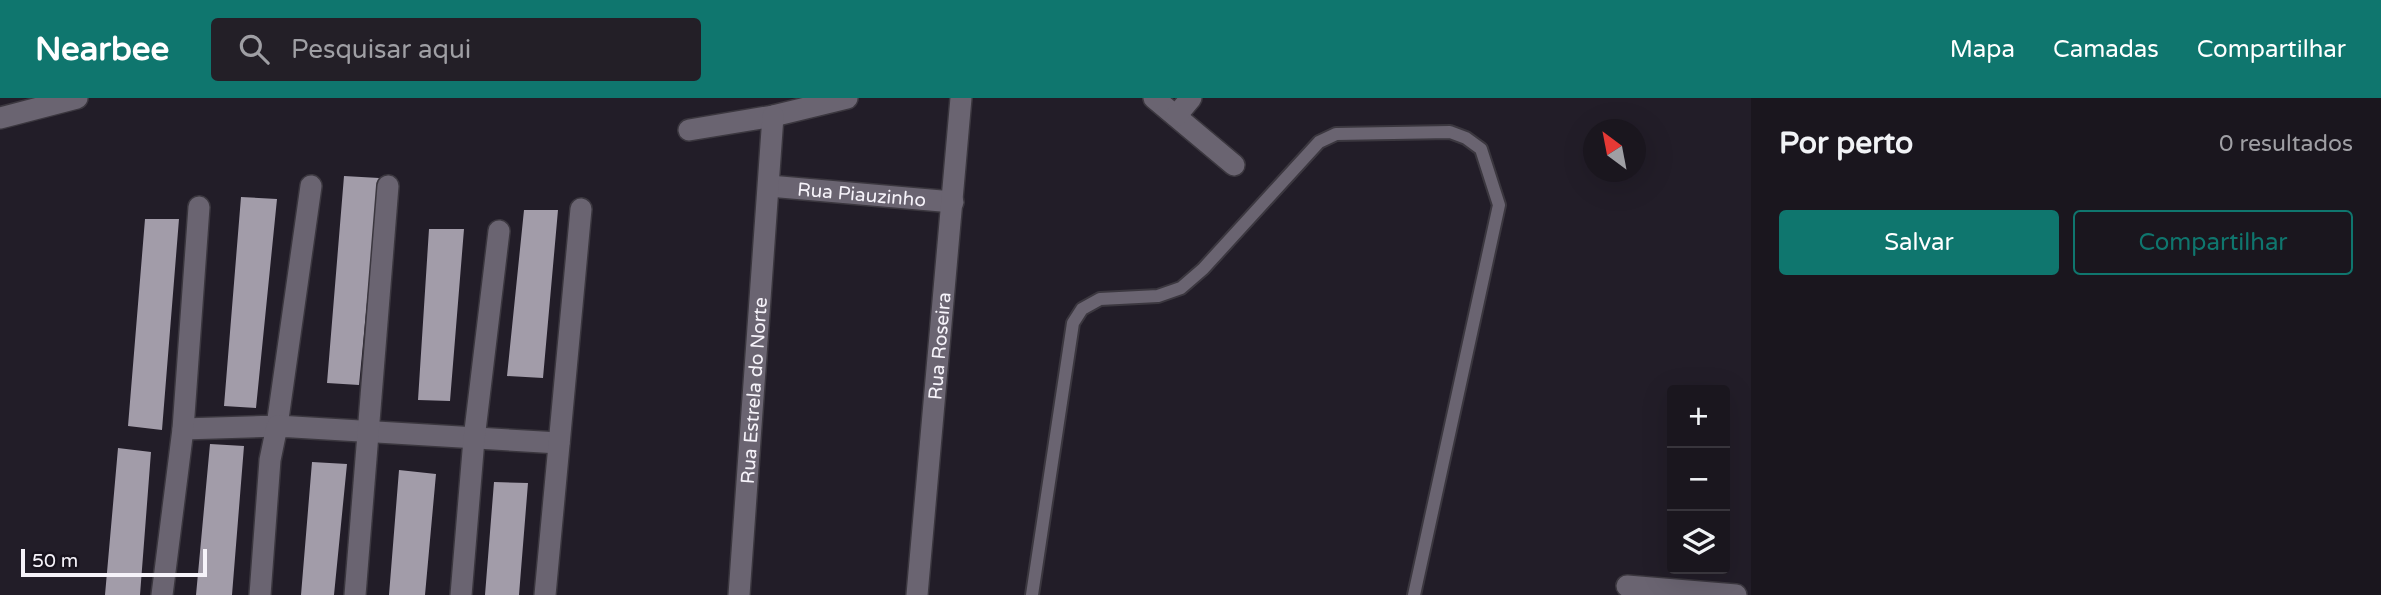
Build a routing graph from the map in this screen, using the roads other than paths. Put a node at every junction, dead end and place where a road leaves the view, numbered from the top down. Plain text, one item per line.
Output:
1 (77, 98) edge
2 (847, 98) edge
3 (961, 98) edge
4 (1154, 98) edge
5 (1191, 98) edge
6 (773, 116) junction
7 (1176, 116) junction
8 (0, 118) edge
9 (689, 130) dead end
10 (1234, 165) dead end
11 (311, 186) dead end
12 (388, 186) dead end
13 (769, 186) junction
14 (953, 202) junction
15 (199, 207) dead end
16 (581, 209) dead end
17 (499, 231) dead end
18 (277, 426) junction
19 (183, 429) junction
20 (369, 433) junction
21 (474, 439) junction
22 (559, 443) junction
23 (1627, 586) dead end
24 (162, 595) edge
25 (260, 595) edge
26 (355, 595) edge
27 (461, 595) edge
28 (545, 595) edge
29 (739, 595) edge
30 (917, 595) edge
31 (1032, 595) edge
32 (1414, 595) edge
33 (1736, 595) edge

1 - 8 street
2 - 6 street
3 - 14 street, Rua Roseira
4 - 7 street
5 - 7 street
6 - 9 street
6 - 13 street, Rua Estrela do Norte
7 - 10 street
11 - 18 street
12 - 20 street
13 - 14 street, Rua Piauzinho
13 - 29 street, Rua Estrela do Norte
14 - 30 street, Rua Roseira
15 - 19 street
16 - 22 street
17 - 21 street
18 - 19 street
18 - 20 street
18 - 25 street
19 - 24 street
20 - 21 street
20 - 26 street
21 - 22 street
21 - 27 street
22 - 28 street
23 - 33 street
31 - 32 lane

